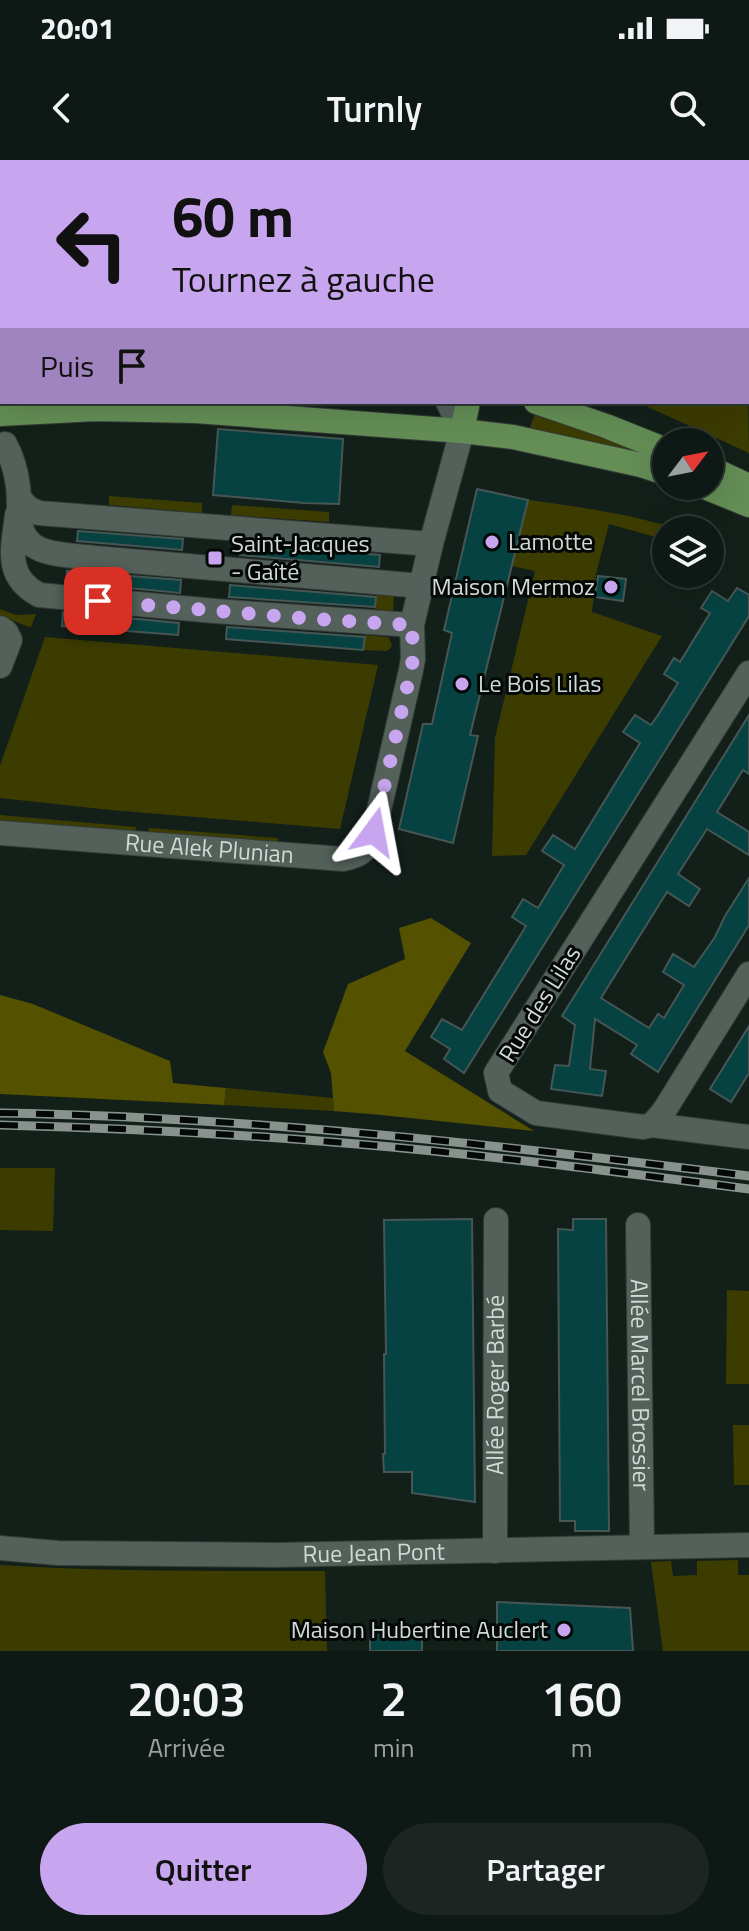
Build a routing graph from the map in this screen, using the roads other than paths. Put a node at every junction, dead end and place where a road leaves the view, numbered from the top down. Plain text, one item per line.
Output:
1 (133, 404) edge
2 (449, 404) edge
3 (468, 404) edge
4 (542, 404) edge
5 (96, 409) junction
6 (2, 410) edge
7 (462, 431) junction
8 (652, 444) edge
9 (2, 447) edge
10 (652, 469) edge
11 (724, 474) edge
12 (749, 486) edge
13 (724, 495) edge
14 (19, 498) junction
15 (749, 505) edge
16 (431, 544) junction
17 (422, 586) junction
18 (412, 625) junction
19 (0, 628) edge
20 (0, 666) edge
21 (749, 673) edge
22 (0, 833) edge
23 (749, 974) edge
24 (652, 1125) junction
25 (749, 1137) edge
26 (496, 1220) dead end
27 (638, 1225) dead end
28 (749, 1545) edge
29 (642, 1547) junction
30 (0, 1548) edge
31 (495, 1551) junction

1 - 5 main road
2 - 7 street
3 - 7 main road
4 - 8 main road
5 - 6 main road
5 - 7 main road
6 - 9 street
7 - 10 main road
7 - 16 street
9 - 14 street
11 - 12 main road
13 - 15 main road
14 - 16 street
14 - 17 street
14 - 18 street
16 - 17 street
17 - 18 street
18 - 22 street, Rue Alek Plunian
19 - 20 street
21 - 24 street, Rue des Lilas
23 - 24 street
24 - 25 street, Rue des Lilas
26 - 31 street, Allée Roger Barbé
27 - 29 street, Allée Marcel Brossier
28 - 29 street, Rue Jean Pont
29 - 31 street, Rue Jean Pont
30 - 31 street, Rue Jean Pont

